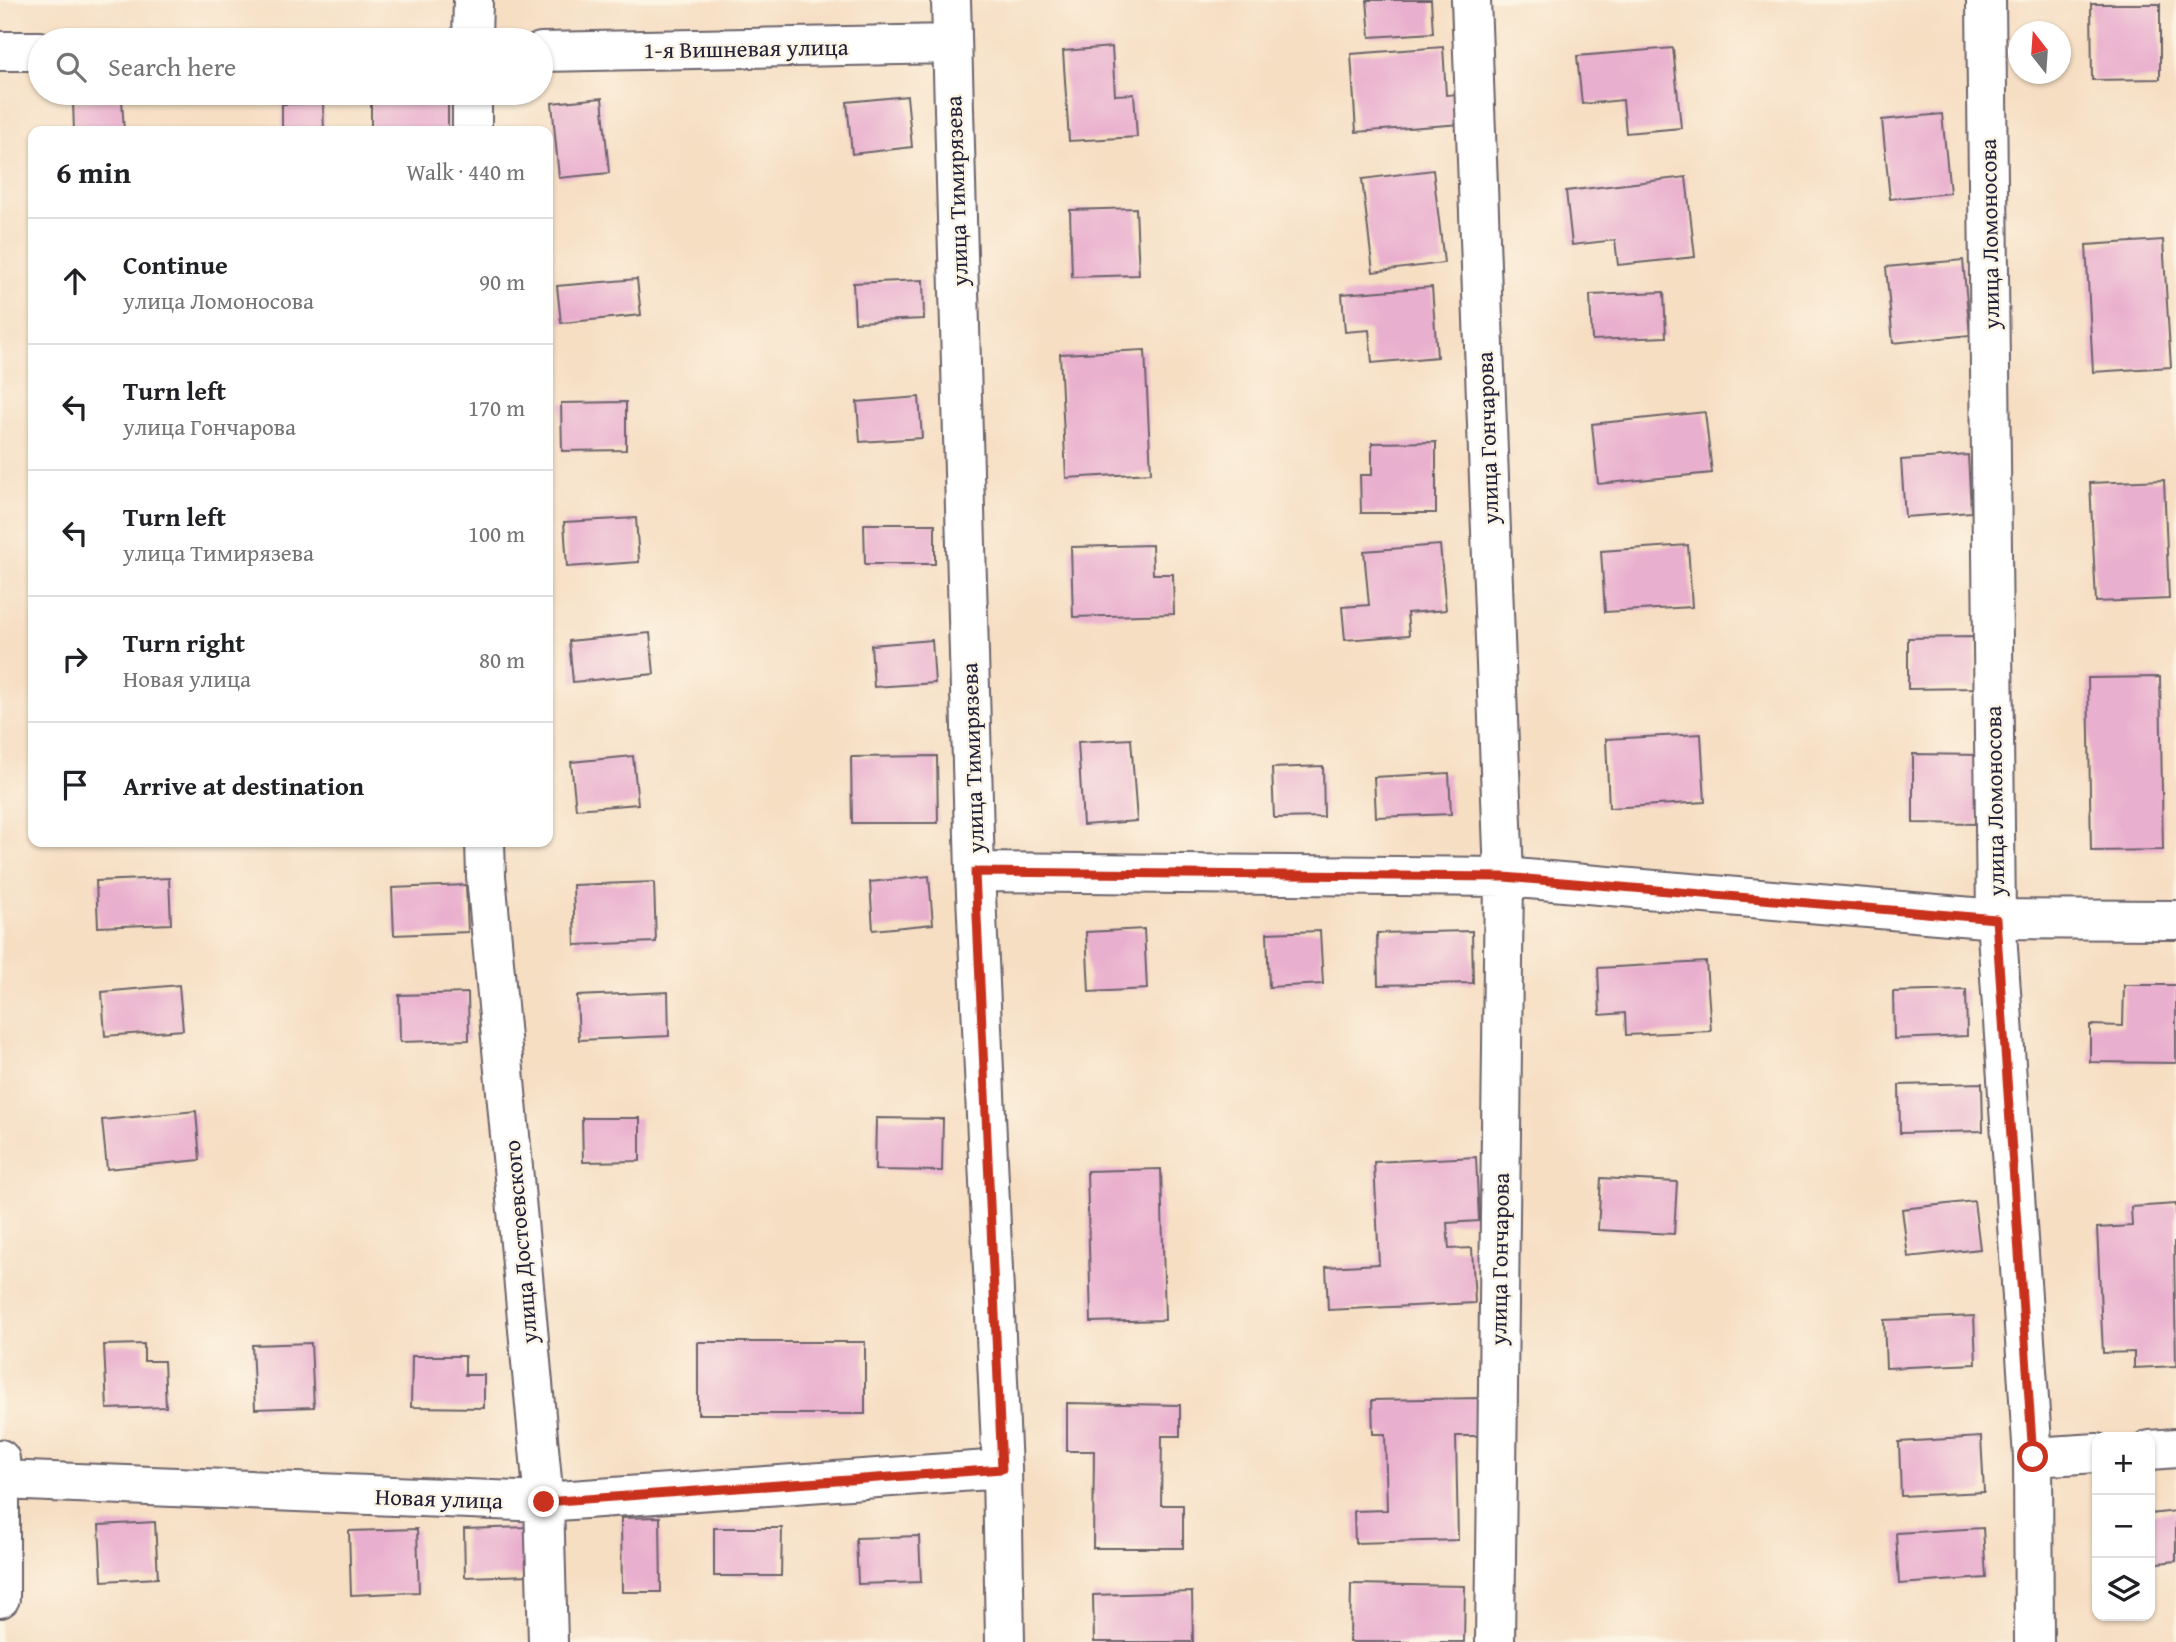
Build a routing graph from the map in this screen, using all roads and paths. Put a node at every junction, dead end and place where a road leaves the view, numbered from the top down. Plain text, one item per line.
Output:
1 (473, 0) edge
2 (951, 0) edge
3 (1471, 0) edge
4 (1986, 0) edge
5 (472, 28) edge
6 (951, 44) junction
7 (0, 51) edge
8 (28, 51) edge
9 (553, 52) edge
10 (472, 105) edge
11 (472, 126) edge
12 (485, 847) edge
13 (975, 872) junction
14 (1504, 877) junction
15 (1996, 919) junction
16 (2176, 920) edge
17 (2176, 1448) edge
18 (2155, 1450) edge
19 (2092, 1453) edge
20 (2033, 1457) junction
21 (1, 1469) edge
22 (1002, 1469) junction
23 (544, 1502) junction
24 (0, 1598) edge
25 (548, 1642) edge
26 (1005, 1642) edge
27 (1494, 1642) edge
28 (2034, 1642) edge

1 - 5 street
2 - 6 street, улица Тимирязева
3 - 14 street, улица Гончарова
4 - 15 street, улица Ломоносова
6 - 9 street, 1-я Вишневая улица
6 - 13 street, улица Тимирязева
7 - 8 street
10 - 11 street
12 - 23 street, улица Достоевского
13 - 14 street
13 - 22 street, улица Тимирязева
14 - 15 street
14 - 27 street, улица Гончарова
15 - 16 street
15 - 20 street, улица Ломоносова
17 - 18 street
19 - 20 street
20 - 28 street, улица Ломоносова
21 - 23 street, Новая улица
21 - 24 street
22 - 23 street, Новая улица
22 - 26 street, улица Тимирязева
23 - 25 street, улица Достоевского

